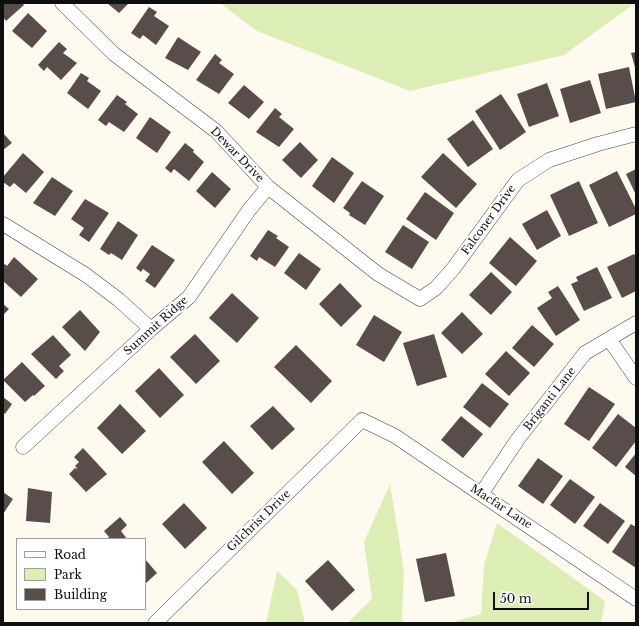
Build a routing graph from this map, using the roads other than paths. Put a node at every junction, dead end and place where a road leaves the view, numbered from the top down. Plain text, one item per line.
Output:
1 (62, 3) edge
2 (636, 134) edge
3 (268, 187) junction
4 (3, 224) edge
5 (420, 299) joint
6 (636, 323) edge
7 (150, 329) junction
8 (609, 339) junction
9 (636, 378) edge
10 (362, 420) joint
11 (23, 447) dead end
12 (482, 494) junction
13 (636, 599) edge
14 (155, 623) edge

1 - 3 street, Dewar Drive
2 - 5 street, Falconer Drive
3 - 5 street, Dewar Drive
3 - 7 street, Summit Ridge
4 - 7 street
6 - 8 street, Briganti Lane
7 - 11 street, Summit Ridge
8 - 9 street
8 - 12 street, Briganti Lane
10 - 12 street, Macfar Lane
10 - 14 street, Gilchrist Drive
12 - 13 street, Macfar Lane

